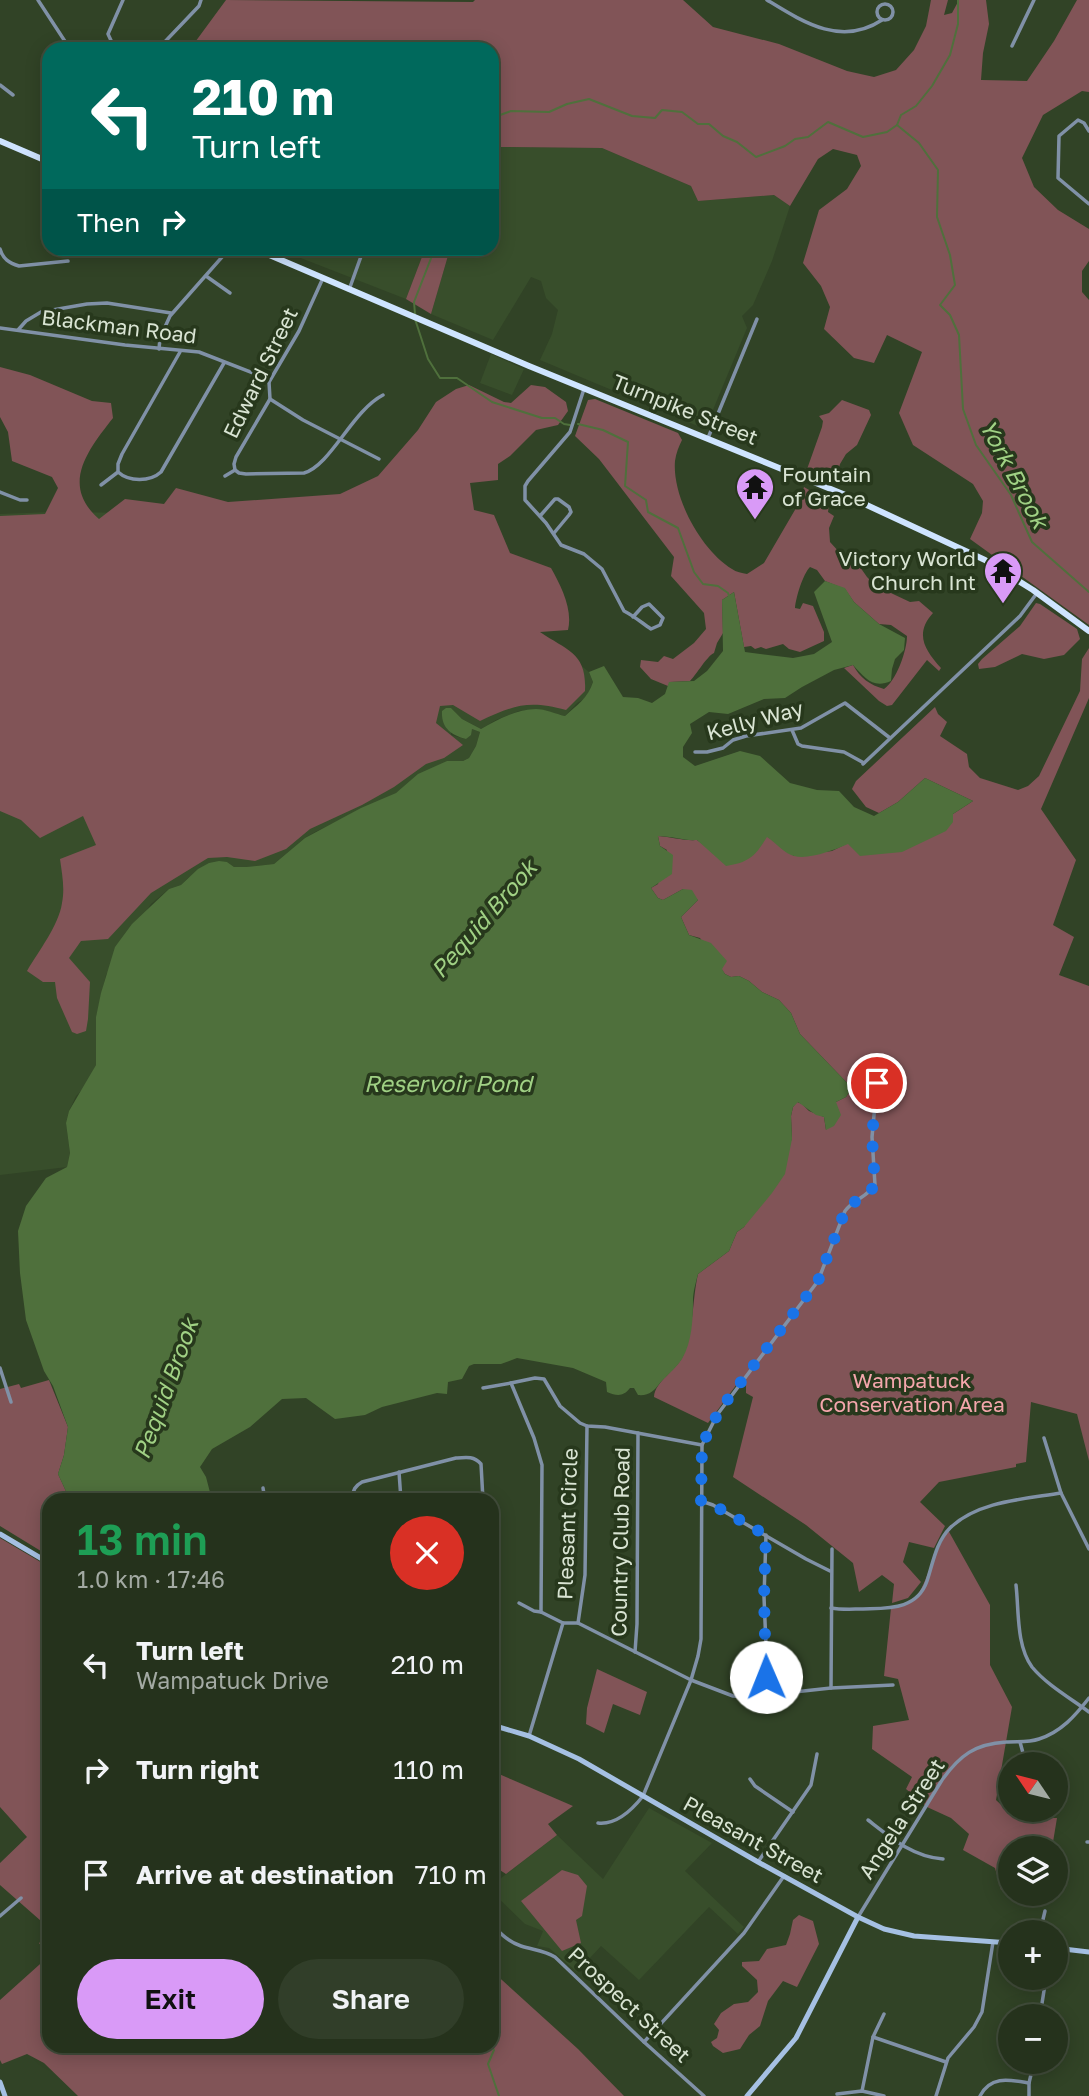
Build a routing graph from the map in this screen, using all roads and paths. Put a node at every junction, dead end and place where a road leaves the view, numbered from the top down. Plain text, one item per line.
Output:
1 (38, 0) edge
2 (123, 0) edge
3 (201, 0) edge
4 (767, 0) edge
5 (1034, 0) edge
6 (881, 20) junction
7 (65, 42) edge
8 (112, 42) edge
9 (165, 42) edge
10 (1012, 46) dead end
11 (0, 85) edge
12 (13, 95) dead end
13 (1089, 131) edge
14 (0, 141) edge
15 (42, 159) edge
16 (1089, 204) edge
17 (0, 248) edge
18 (223, 256) edge
19 (272, 256) edge
20 (361, 256) edge
21 (68, 261) dead end
22 (206, 276) junction
23 (323, 278) junction
24 (349, 290) junction
25 (230, 293) dead end
26 (171, 313) junction
27 (757, 319) dead end
28 (0, 328) edge
29 (18, 330) junction
30 (159, 349) junction
31 (181, 351) junction
32 (224, 362) junction
33 (269, 382) junction
34 (584, 388) junction
35 (383, 395) dead end
36 (270, 399) junction
37 (708, 438) junction
38 (339, 439) junction
39 (379, 459) dead end
40 (235, 470) junction
41 (118, 472) junction
42 (225, 477) dead end
43 (101, 485) dead end
44 (0, 492) edge
45 (27, 500) dead end
46 (540, 516) junction
47 (554, 533) junction
48 (1037, 593) junction
49 (633, 617) junction
50 (1089, 631) edge
51 (793, 730) junction
52 (890, 738) junction
53 (695, 752) dead end
54 (877, 1083) dead end
55 (0, 1368) edge
56 (512, 1383) junction
57 (482, 1388) dead end
58 (10, 1402) dead end
59 (587, 1426) junction
60 (638, 1433) junction
61 (1044, 1438) dead end
62 (702, 1445) junction
63 (399, 1472) junction
64 (263, 1488) dead end
65 (264, 1493) edge
66 (353, 1493) edge
67 (400, 1493) edge
68 (483, 1493) edge
69 (1061, 1493) junction
70 (701, 1501) junction
71 (0, 1534) edge
72 (766, 1535) junction
73 (832, 1549) dead end
74 (1089, 1549) edge
75 (42, 1559) edge
76 (830, 1571) junction
77 (1016, 1585) dead end
78 (519, 1603) dead end
79 (831, 1608) junction
80 (541, 1612) junction
81 (564, 1623) junction
82 (578, 1623) junction
83 (635, 1652) junction
84 (691, 1680) junction
85 (893, 1685) dead end
86 (831, 1688) junction
87 (768, 1694) junction
88 (1089, 1698) edge
89 (1082, 1707) junction
90 (1089, 1712) edge
91 (499, 1727) edge
92 (529, 1736) junction
93 (1019, 1742) junction
94 (1022, 1752) edge
95 (817, 1754) dead end
96 (750, 1779) dead end
97 (643, 1796) junction
98 (793, 1812) junction
99 (868, 1820) dead end
100 (598, 1823) dead end
101 (903, 1846) junction
102 (943, 1859) dead end
103 (758, 1862) junction
104 (784, 1876) junction
105 (21, 1898) dead end
106 (1045, 1911) dead end
107 (0, 1916) edge
108 (858, 1917) junction
109 (1043, 1920) edge
110 (499, 1932) edge
111 (993, 1942) junction
112 (998, 1942) edge
113 (1068, 1950) edge
114 (1089, 1952) edge
115 (884, 2014) dead end
116 (873, 2037) junction
117 (644, 2042) junction
118 (946, 2062) junction
119 (1031, 2074) edge
120 (0, 2082) edge
121 (1029, 2083) junction
122 (862, 2091) junction
123 (837, 2094) dead end
124 (5, 2096) edge
125 (704, 2096) edge
126 (747, 2096) edge
127 (884, 2096) edge
128 (936, 2096) edge
129 (980, 2096) edge
130 (1029, 2096) edge

1 - 7 street
2 - 8 street
3 - 9 street
4 - 6 street
5 - 10 street
6 - 6 street
11 - 12 street
13 - 16 street
14 - 15 main road
17 - 21 street
18 - 22 street
19 - 23 main road, Turnpike Street
20 - 24 street
22 - 25 street
22 - 26 street
23 - 24 main road, Turnpike Street
23 - 33 street, Edward Street
24 - 34 main road, Turnpike Street
26 - 29 street
26 - 30 street
27 - 37 street
28 - 29 street, Blackman Road
29 - 30 street, Blackman Road
30 - 31 street, Blackman Road
31 - 32 street, Blackman Road
31 - 41 street
32 - 33 street, Blackman Road
32 - 41 street
33 - 36 street, Edward Street
34 - 37 main road, Turnpike Street
34 - 46 street
35 - 38 street
36 - 38 street
36 - 40 street, Edward Street
37 - 48 main road, Turnpike Street
38 - 39 street
38 - 40 street
40 - 42 street, Edward Street
41 - 43 street
44 - 45 street
46 - 47 street
46 - 47 street
47 - 49 street
48 - 50 main road, Turnpike Street
48 - 52 street
49 - 49 street
51 - 52 street, Kelly Way
51 - 52 street
51 - 53 street, Kelly Way
54 - 62 street
55 - 58 street
56 - 57 street, Pleasant Circle
56 - 59 street, Pleasant Circle
56 - 80 street, Pleasant Circle
59 - 60 street, Pleasant Circle
59 - 82 street, Pleasant Circle
60 - 62 street, Pleasant Circle
60 - 83 street, Country Club Road
61 - 69 street
62 - 70 street
63 - 66 street
63 - 67 street
63 - 68 street
64 - 65 street
69 - 74 street
69 - 79 street
70 - 72 street
70 - 84 street
71 - 75 main road
72 - 76 street
72 - 87 street
73 - 76 street
76 - 79 street
77 - 89 street
78 - 80 street, Pleasant Circle
79 - 86 street
80 - 81 street, Pleasant Circle
81 - 82 street, Pleasant Circle
81 - 92 street, Pleasant Circle
82 - 83 street, Pleasant Circle
83 - 84 street, Pleasant Circle
84 - 87 street, Pleasant Circle
84 - 97 street
85 - 86 street, Pleasant Circle
86 - 87 street, Pleasant Circle
88 - 89 street, Angela Street
89 - 90 street
89 - 93 street, Angela Street
91 - 92 main road, Pleasant Street
92 - 97 main road, Pleasant Street
93 - 94 street
93 - 101 street, Angela Street
95 - 98 street
96 - 98 street
97 - 100 street
97 - 103 main road, Pleasant Street
98 - 103 street
99 - 101 street
101 - 102 street
101 - 108 street, Angela Street
103 - 104 main road, Pleasant Street
104 - 108 main road, Pleasant Street
104 - 117 street
105 - 107 street
106 - 109 street
108 - 111 main road, Pleasant Street
108 - 126 main road
110 - 117 street, Prospect Street
111 - 112 main road, Pleasant Street
111 - 118 street
113 - 114 main road
115 - 116 street
116 - 118 street
116 - 122 street
117 - 125 street, Prospect Street
118 - 128 street
119 - 121 street
120 - 124 main road
121 - 129 street
121 - 130 street
122 - 123 street
122 - 127 street

